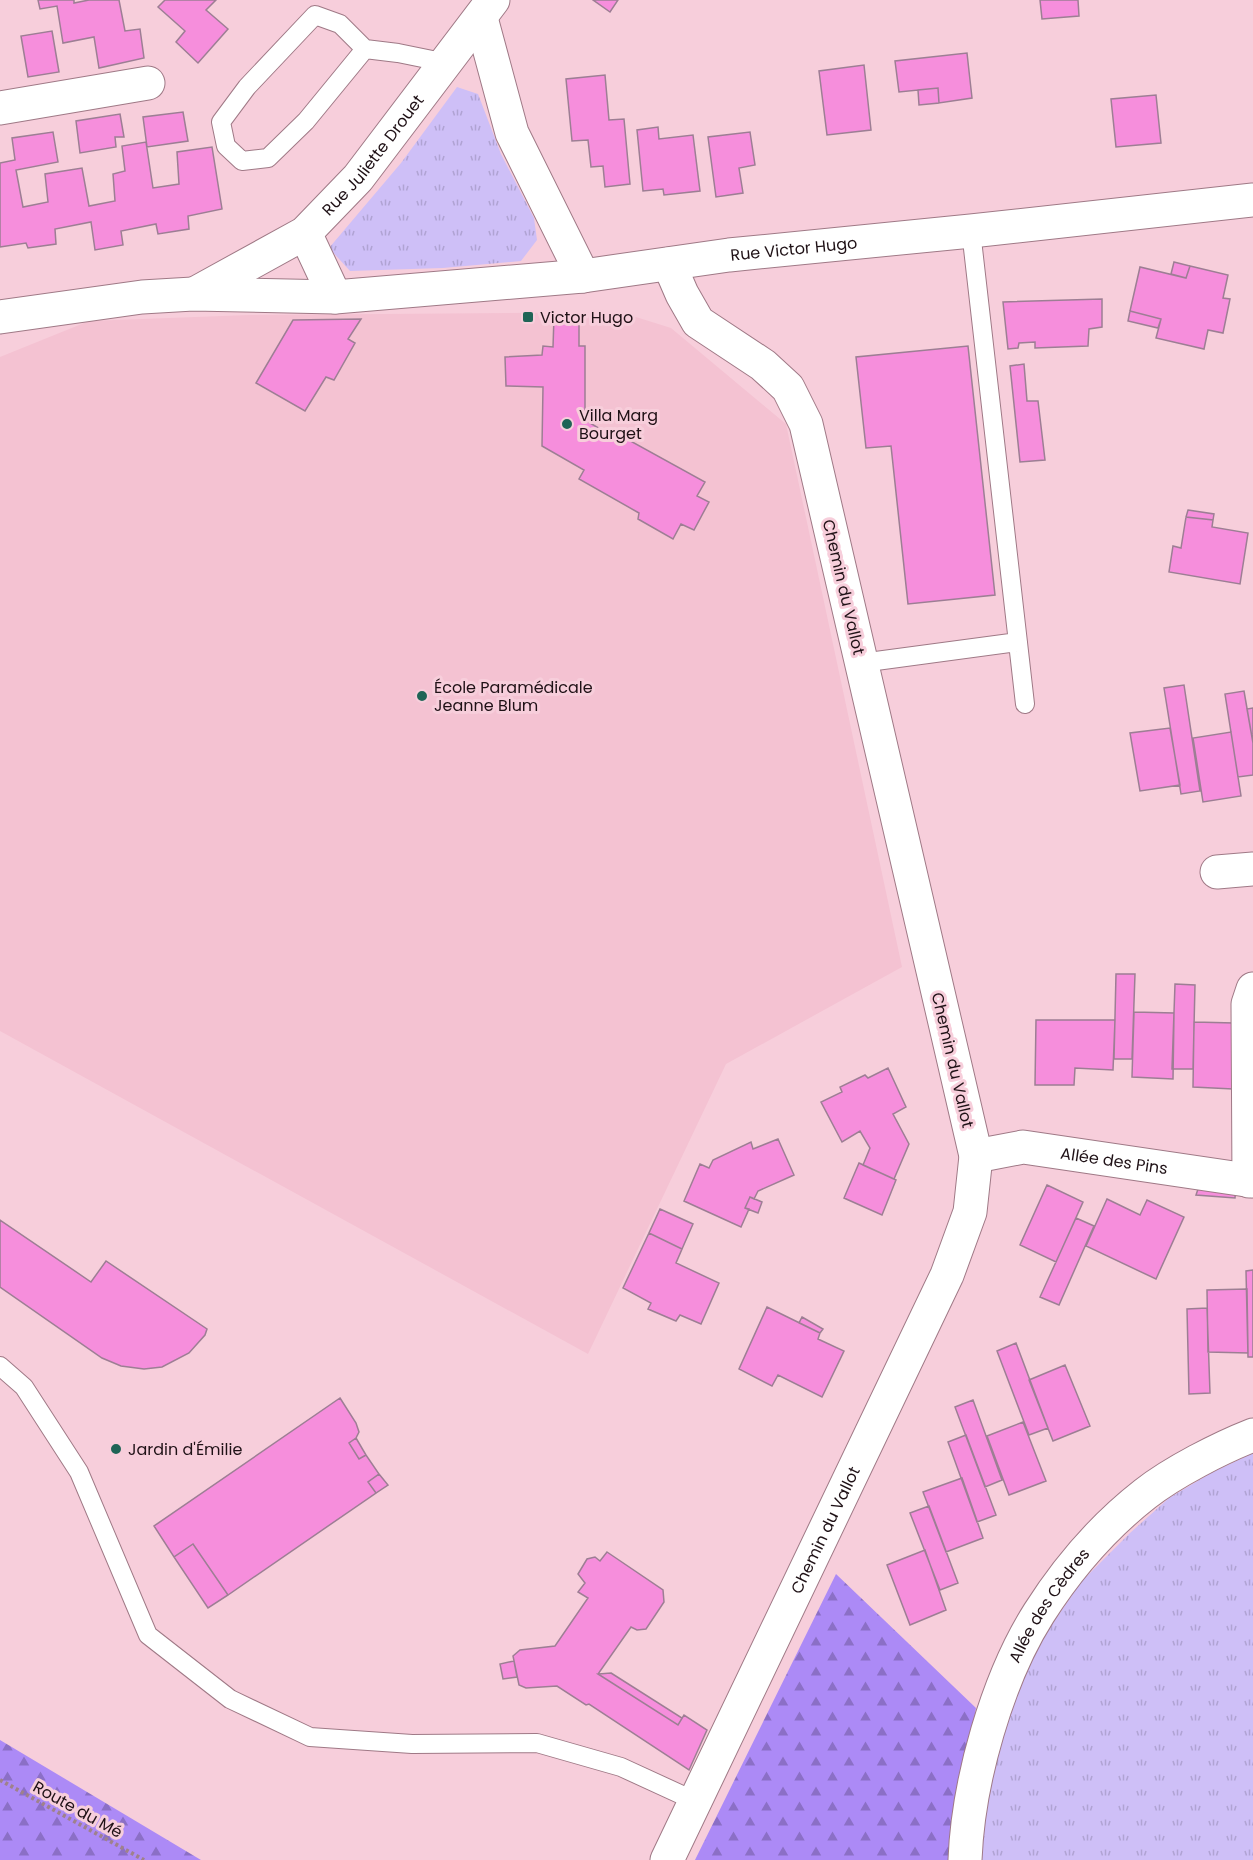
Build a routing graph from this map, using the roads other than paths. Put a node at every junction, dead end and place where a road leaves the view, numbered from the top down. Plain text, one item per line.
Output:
1 (479, 6) edge
2 (365, 49) junction
3 (447, 63) junction
4 (148, 83) dead end
5 (0, 108) edge
6 (1253, 200) edge
7 (971, 231) junction
8 (305, 233) junction
9 (669, 264) junction
10 (583, 276) junction
11 (194, 294) junction
12 (335, 297) junction
13 (0, 317) edge
14 (1018, 642) junction
15 (861, 663) junction
16 (1025, 704) dead end
17 (1253, 869) edge
18 (1217, 872) dead end
19 (1253, 989) edge
20 (976, 1156) junction
21 (1251, 1181) edge
22 (0, 1366) edge
23 (1253, 1435) edge
24 (695, 1801) junction
25 (666, 1860) edge
26 (964, 1860) edge

1 - 3 street, Rue Juliette Drouet
1 - 10 street, Rue Juliette Drouet
2 - 2 lane
2 - 3 lane
3 - 8 street, Rue Juliette Drouet
4 - 5 street
6 - 7 street, Rue Victor Hugo
7 - 9 street, Rue Victor Hugo
7 - 14 lane
8 - 11 street, Rue Juliette Drouet
8 - 12 street
9 - 10 street, Rue Victor Hugo
9 - 15 street, Chemin du Vallot
10 - 12 street, Rue Victor Hugo
11 - 12 street, Rue Victor Hugo
11 - 13 street, Rue Victor Hugo
14 - 15 lane
14 - 16 lane
15 - 20 street, Chemin du Vallot
17 - 18 street
19 - 21 street
20 - 21 street, Allée des Pins
20 - 24 street, Chemin du Vallot
22 - 24 lane
23 - 26 street, Allée des Cèdres
24 - 25 street, Chemin du Vallot

